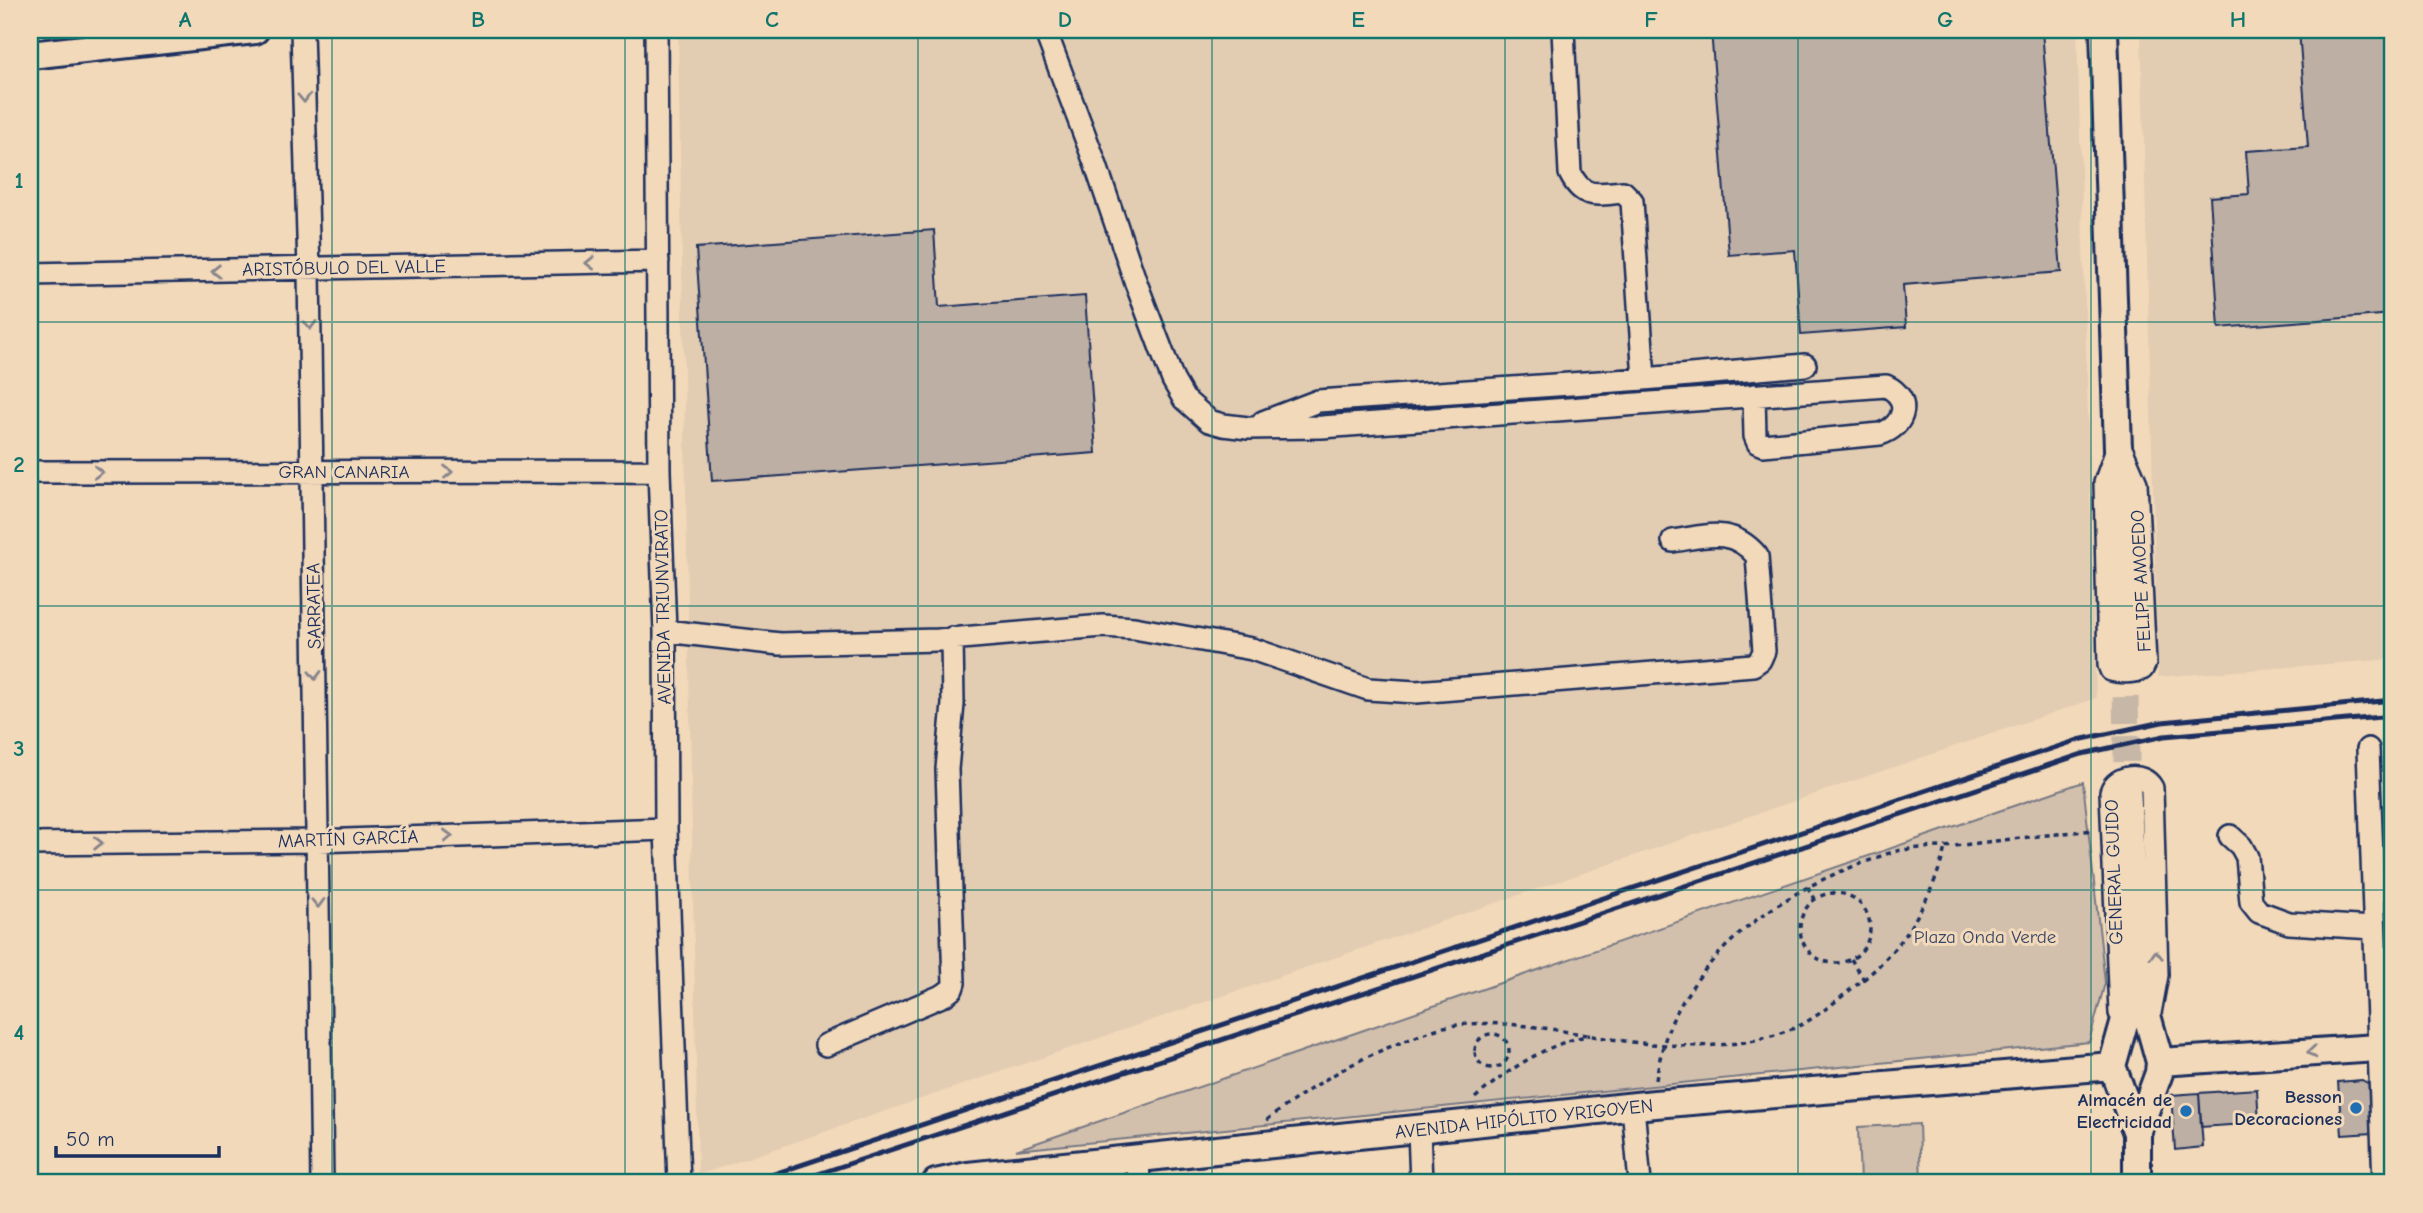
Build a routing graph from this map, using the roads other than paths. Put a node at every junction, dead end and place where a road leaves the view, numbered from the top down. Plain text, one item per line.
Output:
1 (254, 30) edge
2 (302, 30) edge
3 (656, 30) edge
4 (1045, 30) edge
5 (1563, 30) edge
6 (2104, 30) edge
7 (30, 55) edge
8 (659, 261) junction
9 (309, 270) junction
10 (30, 274) edge
11 (1805, 365) dead end
12 (1644, 379) junction
13 (1754, 395) junction
14 (1248, 428) junction
15 (2119, 444) junction
16 (659, 471) junction
17 (30, 472) edge
18 (313, 472) junction
19 (1673, 541) dead end
20 (665, 631) junction
21 (952, 638) junction
22 (2125, 658) tunnel mouth
23 (2368, 749) dead end
24 (2127, 786) tunnel mouth
25 (666, 829) junction
26 (2230, 836) dead end
27 (317, 841) junction
28 (30, 844) edge
29 (2374, 928) junction
30 (2136, 958) junction
31 (2149, 1022) junction
32 (2122, 1029) junction
33 (826, 1045) dead end
34 (2387, 1047) edge
35 (2160, 1062) junction
36 (2112, 1066) junction
37 (1644, 1105) junction
38 (1419, 1130) junction
39 (2137, 1133) junction
40 (1138, 1171) edge
41 (322, 1183) edge
42 (679, 1183) edge
43 (936, 1183) edge
44 (1421, 1183) edge
45 (1640, 1183) edge
46 (2137, 1183) edge
47 (2384, 1183) edge

1 - 7 main road
2 -> 9 street, SARRATEA
3 - 8 street, AVENIDA TRIUNVIRATO
4 - 14 street
5 - 12 street
6 - 15 main road, FELIPE AMOEDO
8 -> 9 street, ARISTÓBULO DEL VALLE
8 - 16 street, AVENIDA TRIUNVIRATO
9 -> 10 street, ARISTÓBULO DEL VALLE
9 -> 18 street, SARRATEA
11 - 12 street
12 - 14 street
13 - 13 street
13 - 14 street
15 - 15 street, FELIPE AMOEDO
15 - 22 main road, FELIPE AMOEDO
18 -> 16 street, GRAN CANARIA
16 - 20 street, AVENIDA TRIUNVIRATO
17 -> 18 street, GRAN CANARIA
18 -> 27 street, SARRATEA
19 - 21 street
20 - 21 street
20 - 25 street, AVENIDA TRIUNVIRATO
21 - 33 street
23 - 29 street
24 - 30 main road, GENERAL GUIDO
27 -> 25 street, MARTÍN GARCÍA
25 - 42 street, AVENIDA TRIUNVIRATO
26 - 29 street
28 -> 27 street, MARTÍN GARCÍA
27 -> 41 street, SARRATEA
29 - 34 street
30 - 31 main road, GENERAL GUIDO
30 - 32 main road, GENERAL GUIDO
31 -> 32 street, GENERAL GUIDO
31 - 35 main road, GENERAL GUIDO
32 - 36 main road, GENERAL GUIDO
34 -> 35 main road
34 - 47 street
35 - 39 main road
36 - 37 main road, AVENIDA HIPÓLITO YRIGOYEN
36 - 39 main road
37 - 38 main road, AVENIDA HIPÓLITO YRIGOYEN
37 - 45 street
38 - 40 main road, AVENIDA HIPÓLITO YRIGOYEN
38 - 44 street
39 - 46 main road
40 - 43 main road, AVENIDA HIPÓLITO YRIGOYEN

